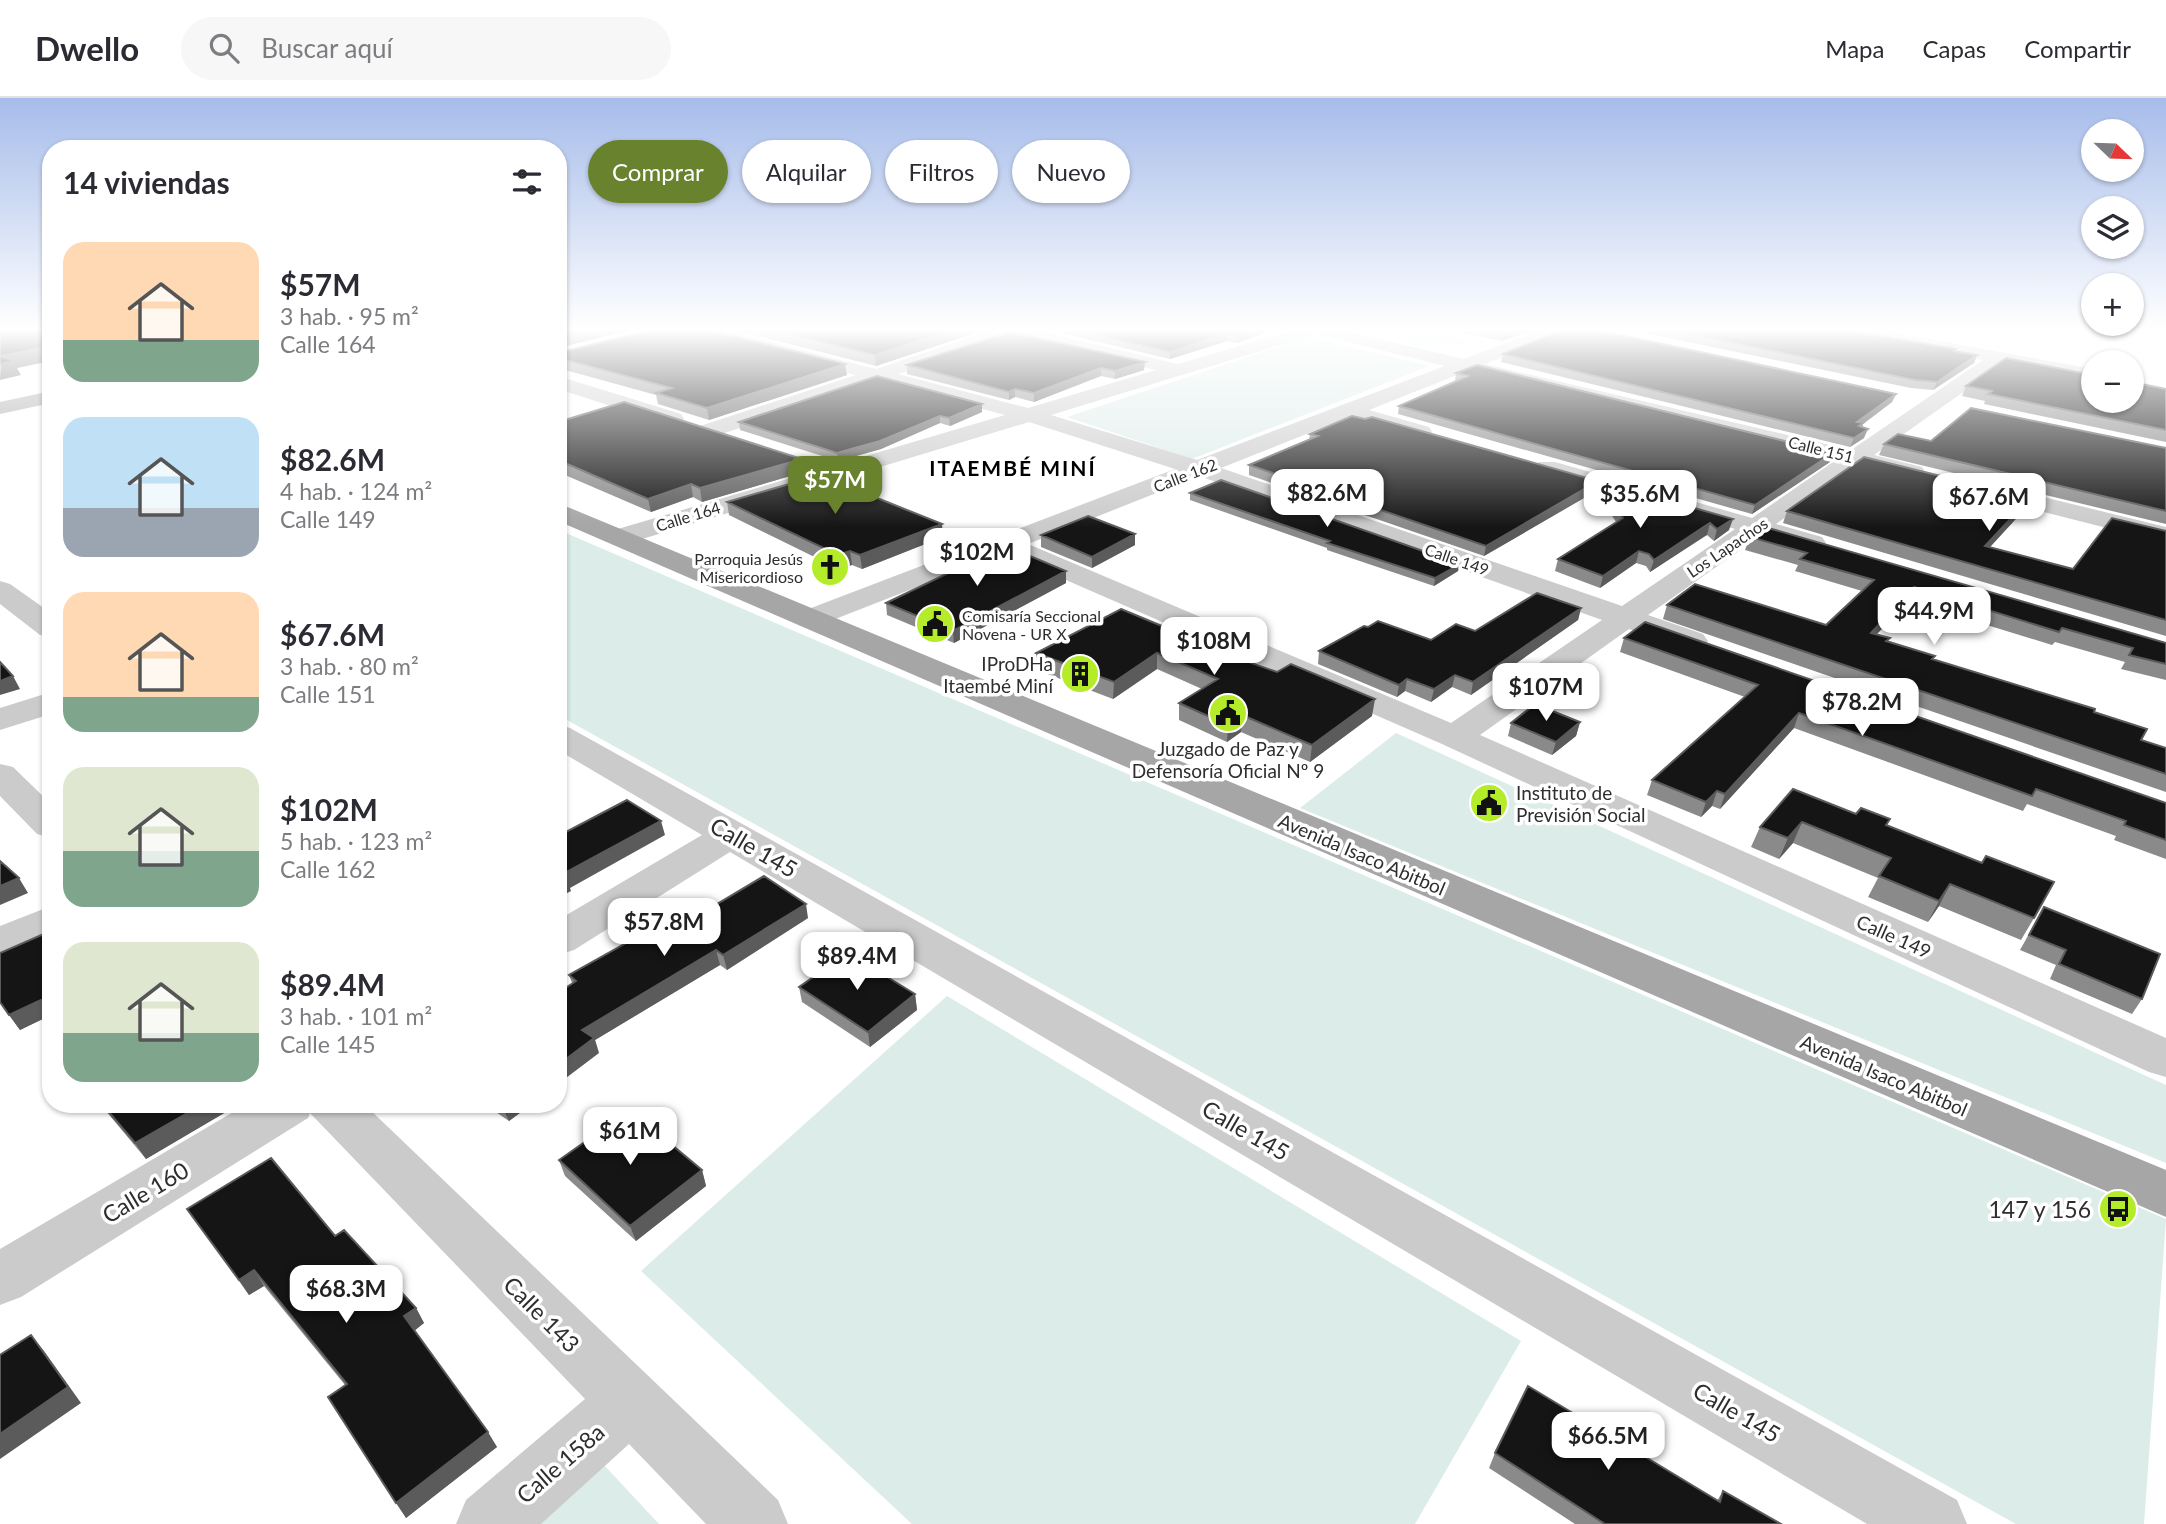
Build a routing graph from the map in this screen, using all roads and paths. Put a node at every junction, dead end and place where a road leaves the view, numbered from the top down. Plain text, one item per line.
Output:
1 (596, 395) edge
2 (819, 395) edge
3 (956, 395) edge
4 (1096, 395) edge
5 (1387, 395) edge
6 (1597, 395) edge
7 (1947, 395) edge
8 (1909, 396) edge
9 (42, 399) edge
10 (1936, 402) junction
11 (0, 408) edge
12 (1963, 408) dead end
13 (1347, 410) junction
14 (1030, 415) junction
15 (708, 431) junction
16 (1439, 437) edge
17 (746, 443) edge
18 (1855, 458) junction
19 (797, 459) edge
20 (1519, 459) edge
21 (1202, 469) junction
22 (835, 471) junction
23 (1936, 478) edge
24 (1963, 485) edge
25 (567, 518) edge
26 (1757, 527) junction
27 (2166, 535) edge
28 (620, 537) junction
29 (1006, 544) junction
30 (1836, 551) edge
31 (0, 590) edge
32 (1623, 617) junction
33 (809, 619) junction
34 (42, 621) edge
35 (1713, 649) edge
36 (42, 705) edge
37 (0, 720) edge
38 (1454, 737) junction
39 (567, 740) edge
40 (0, 775) edge
41 (42, 816) edge
42 (731, 834) junction
43 (42, 924) edge
44 (567, 934) edge
45 (0, 943) edge
46 (2166, 1059) edge
47 (275, 1113) edge
48 (340, 1113) edge
49 (2166, 1194) edge
50 (0, 1279) edge
51 (630, 1401) junction
52 (490, 1524) edge
53 (754, 1524) edge
54 (1933, 1524) edge

1 - 15 street
2 - 15 street
3 - 14 street, Calle 149
4 - 14 street, Calle 164
5 - 13 street, Calle 162
6 - 18 street, Calle 151
7 - 10 street, Los Lapachos
8 - 10 street
9 - 11 main road
10 - 12 street
10 - 18 street, Los Lapachos
13 - 16 street
13 - 21 street, Calle 162
14 - 21 street, Calle 149
14 - 22 street, Calle 164
15 - 17 street
18 - 23 street, Calle 151
18 - 26 street, Los Lapachos
19 - 22 street
20 - 26 street
21 - 29 street, Calle 162
21 - 32 street, Calle 149
22 - 28 street, Calle 164
24 - 27 street
25 - 28 main road, Avenida Isaco Abitbol
26 - 30 street
26 - 32 street, Los Lapachos
28 - 33 main road, Avenida Isaco Abitbol
29 - 33 street, Calle 162
29 - 38 street, Calle 149
31 - 34 street
32 - 35 street, Calle 149
32 - 38 street, Los Lapachos
33 - 49 main road, Avenida Isaco Abitbol
36 - 37 street
38 - 46 street, Calle 149
39 - 42 street, Calle 145
40 - 41 street
42 - 44 street
42 - 54 street, Calle 145
43 - 45 street
47 - 50 street, Calle 160
48 - 51 street, Calle 143
51 - 52 street, Calle 158a
51 - 53 street, Calle 143

